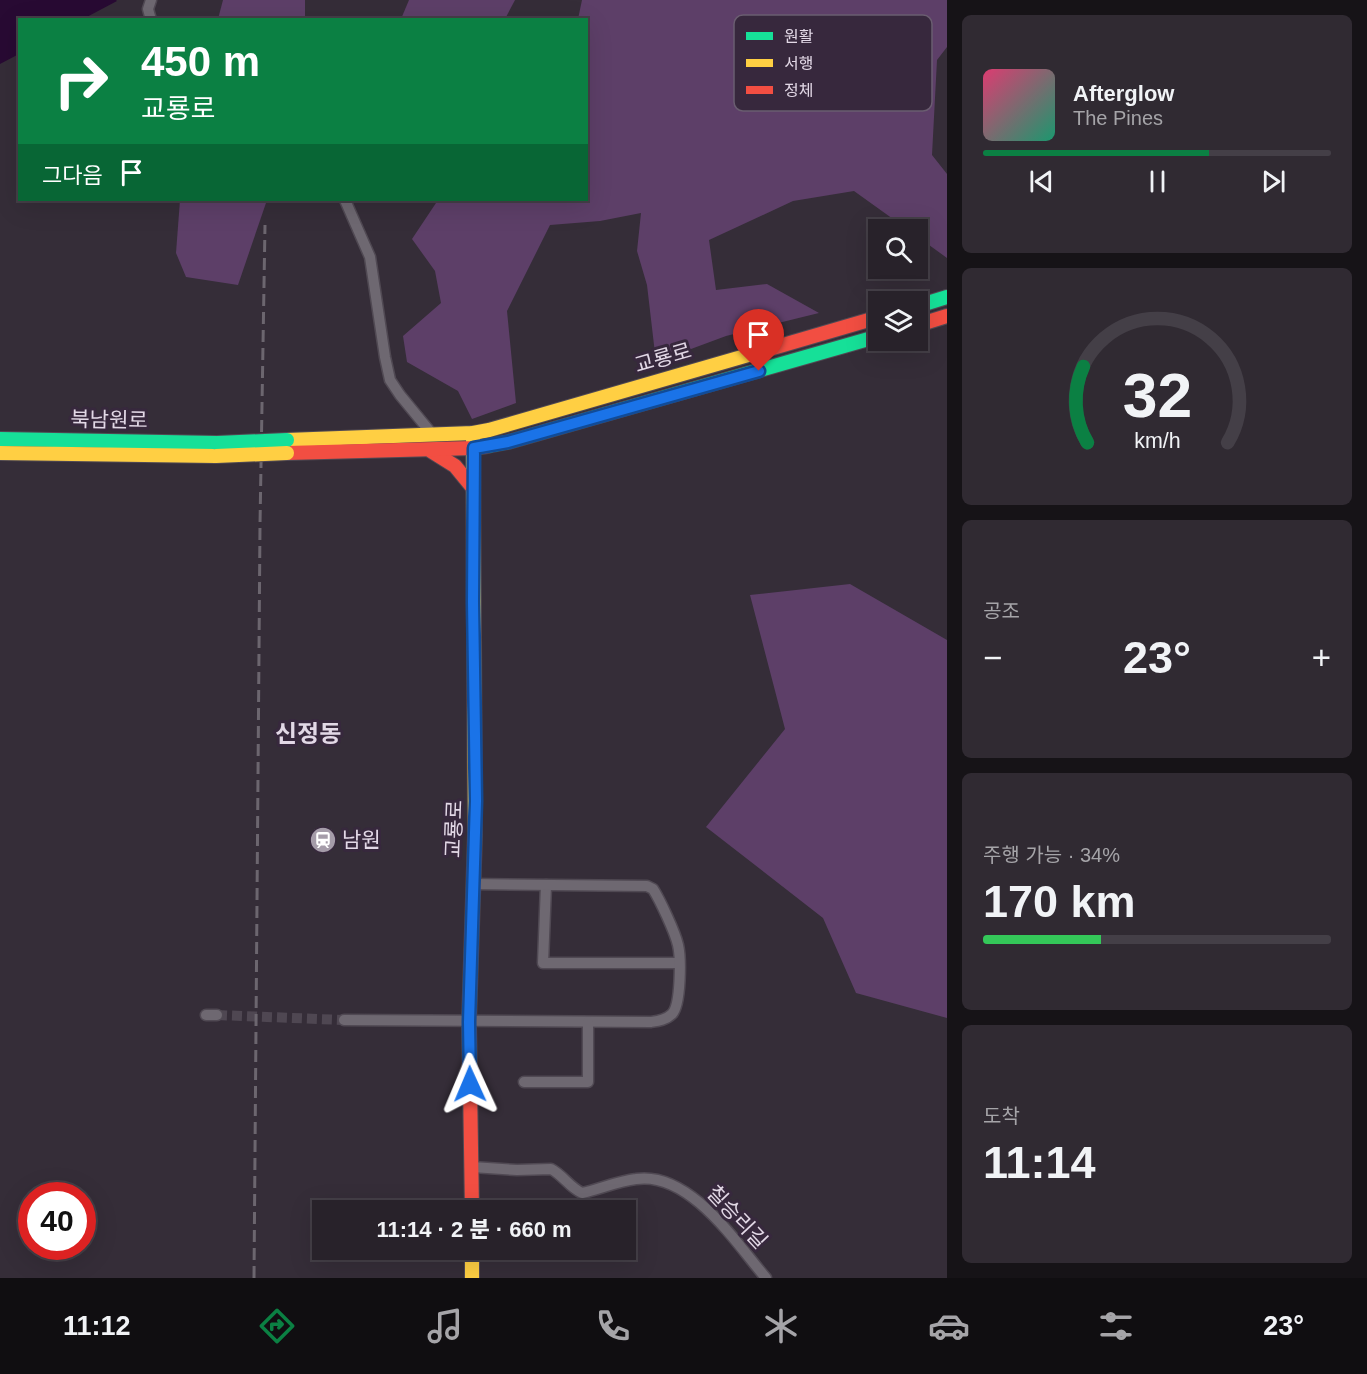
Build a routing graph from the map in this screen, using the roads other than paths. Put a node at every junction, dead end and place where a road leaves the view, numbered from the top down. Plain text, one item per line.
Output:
1 (151, 0) edge
2 (150, 18) edge
3 (345, 201) edge
4 (947, 297) edge
5 (928, 303) edge
6 (947, 316) edge
7 (868, 320) edge
8 (928, 322) edge
9 (868, 339) edge
10 (473, 433) junction
11 (432, 434) junction
12 (0, 439) edge
13 (287, 446) junction
14 (474, 448) junction
15 (217, 449) junction
16 (428, 450) junction
17 (0, 453) edge
18 (473, 489) junction
19 (473, 884) junction
20 (546, 885) junction
21 (679, 963) junction
22 (344, 1020) tunnel mouth
23 (469, 1022) junction
24 (588, 1022) junction
25 (524, 1082) dead end
26 (472, 1167) junction
27 (472, 1200) edge
28 (472, 1260) edge
29 (472, 1278) edge
30 (766, 1278) edge

1 - 2 street
3 - 11 street
4 - 5 street
6 - 8 street
7 - 10 street, 교룡로
9 - 14 street, 교룡로
10 - 11 street
10 - 14 street, 교룡로
11 - 13 street
12 - 15 street, 북남원로
13 - 15 street, bridge
13 - 16 street
14 - 16 street
14 - 18 street, 교룡로
15 - 17 street, 북남원로
16 - 18 street
18 - 19 street, 교룡로
19 - 20 street
19 - 23 street, 교룡로
20 - 21 street
20 - 21 street
21 - 24 street
22 - 23 street
23 - 24 street
23 - 26 street, 교룡로
24 - 25 street
26 - 27 street, 교룡로
26 - 30 street, 칠승리길
28 - 29 street

